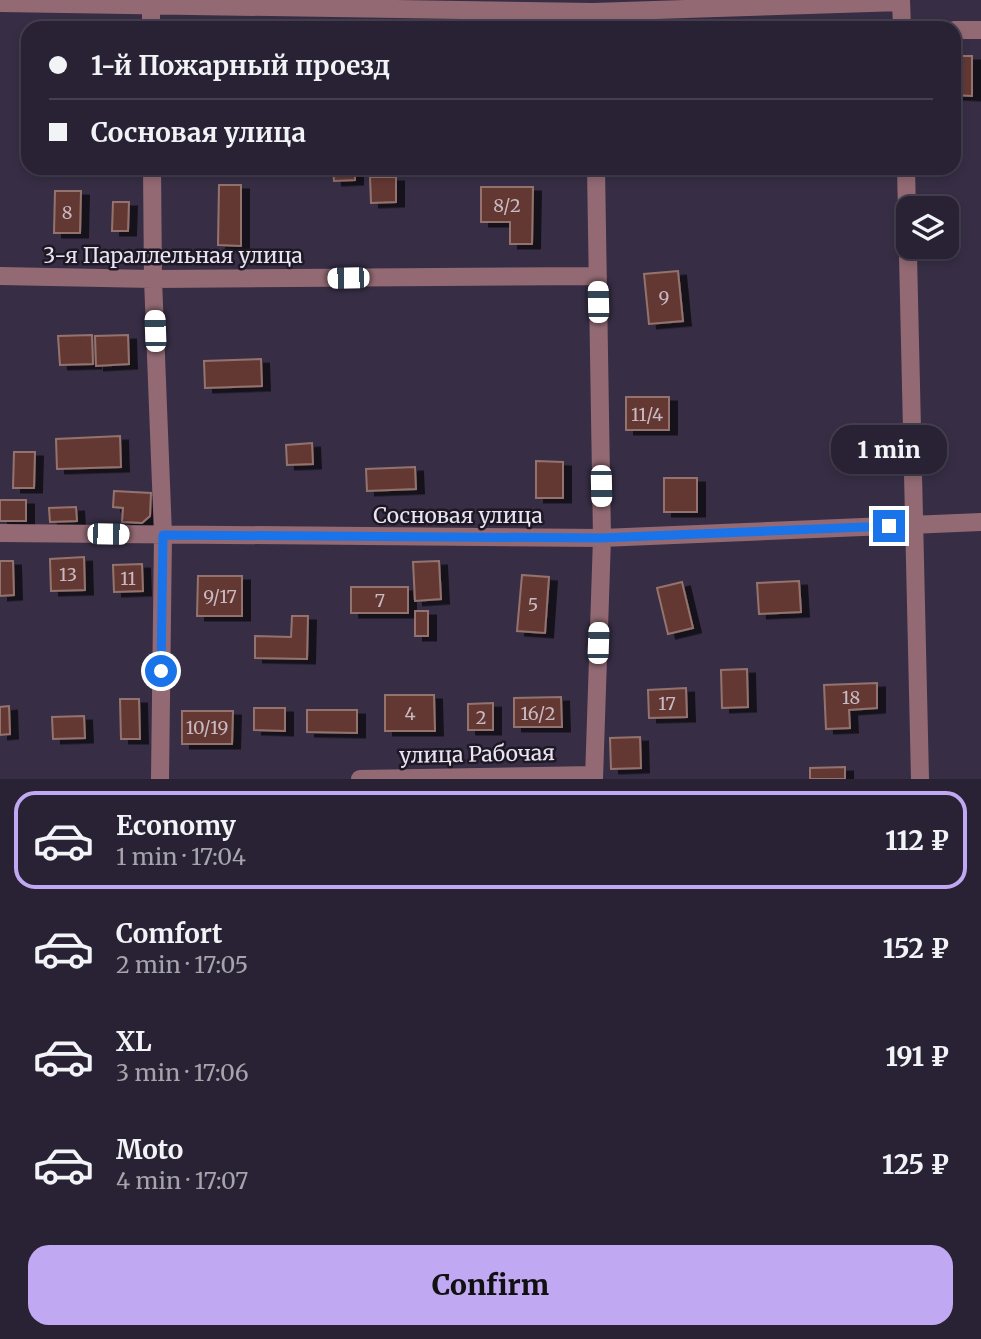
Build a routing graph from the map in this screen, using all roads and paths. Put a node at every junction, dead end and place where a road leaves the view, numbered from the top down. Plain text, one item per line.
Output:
1 (901, 1) edge
2 (0, 3) edge
3 (151, 3) edge
4 (593, 13) edge
5 (151, 21) edge
6 (902, 21) edge
7 (961, 30) edge
8 (981, 30) edge
9 (152, 175) edge
10 (596, 175) edge
11 (905, 175) edge
12 (0, 276) edge
13 (598, 276) junction
14 (153, 279) junction
15 (981, 522) edge
16 (915, 525) junction
17 (0, 533) edge
18 (163, 535) junction
19 (601, 538) junction
20 (594, 777) edge
21 (160, 779) edge
22 (360, 779) edge
23 (920, 779) edge

1 - 4 street
1 - 6 street
2 - 3 street
3 - 4 street
3 - 5 street
7 - 8 street
9 - 14 street
10 - 13 street
11 - 16 street
12 - 14 street, 3-я Параллельная улица
13 - 14 street, 3-я Параллельная улица
13 - 19 street
14 - 18 street
15 - 16 street, Сосновая улица
16 - 19 street, Сосновая улица
16 - 23 street
17 - 18 street, Сосновая улица
18 - 19 street, Сосновая улица
18 - 21 street
19 - 20 street
20 - 22 street, улица Рабочая

